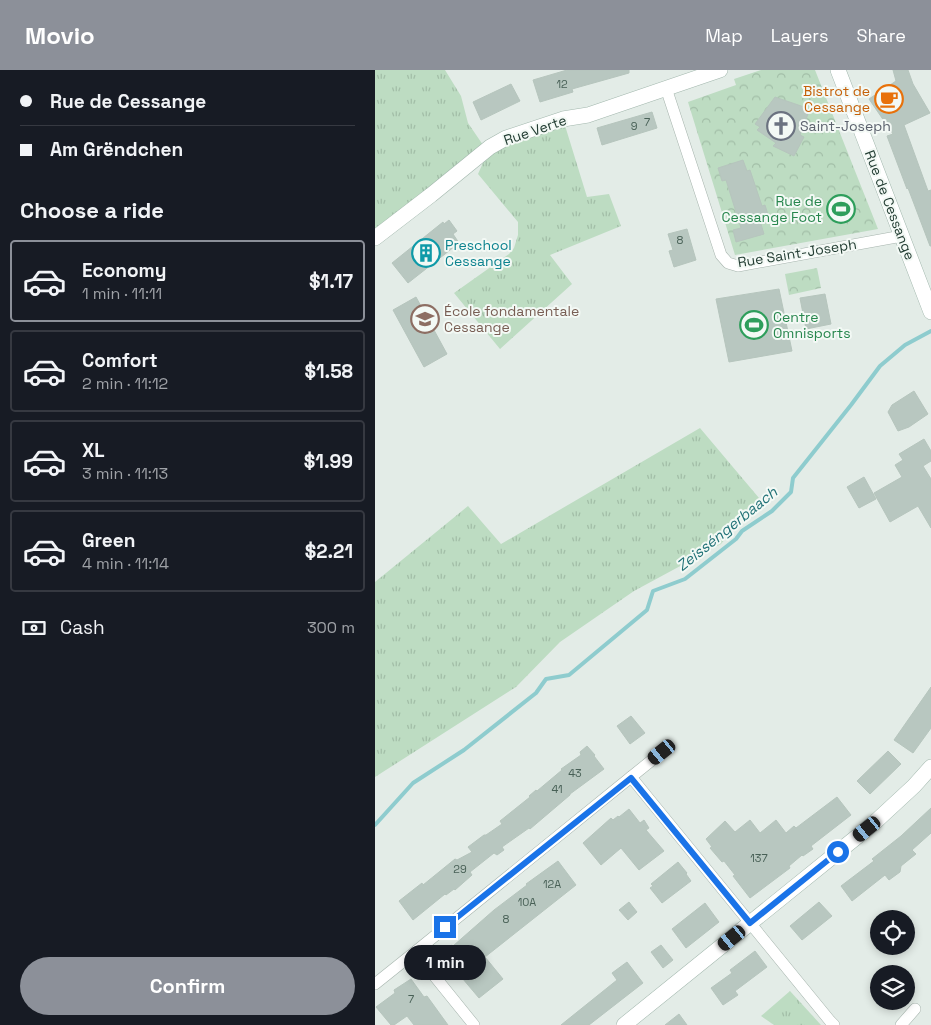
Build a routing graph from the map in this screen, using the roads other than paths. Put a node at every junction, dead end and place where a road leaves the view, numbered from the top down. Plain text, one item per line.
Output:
1 (720, 70) edge
2 (838, 70) edge
3 (666, 88) junction
4 (902, 236) junction
5 (375, 238) edge
6 (931, 312) edge
7 (662, 752) dead end
8 (931, 767) edge
9 (631, 778) junction
10 (750, 923) junction
11 (415, 952) junction
12 (375, 984) edge
13 (914, 1010) edge
14 (474, 1025) edge
15 (624, 1025) edge
16 (834, 1025) edge
17 (901, 1025) edge

1 - 3 main road, Rue Verte
2 - 4 main road, Rue de Cessange
3 - 4 street, Rue Saint-Joseph
3 - 5 main road, Rue Verte
4 - 6 main road, Rue de Cessange
7 - 9 street
8 - 10 main road
9 - 10 street
9 - 11 street
10 - 15 main road
10 - 16 street
11 - 12 street
11 - 14 street
13 - 17 street

